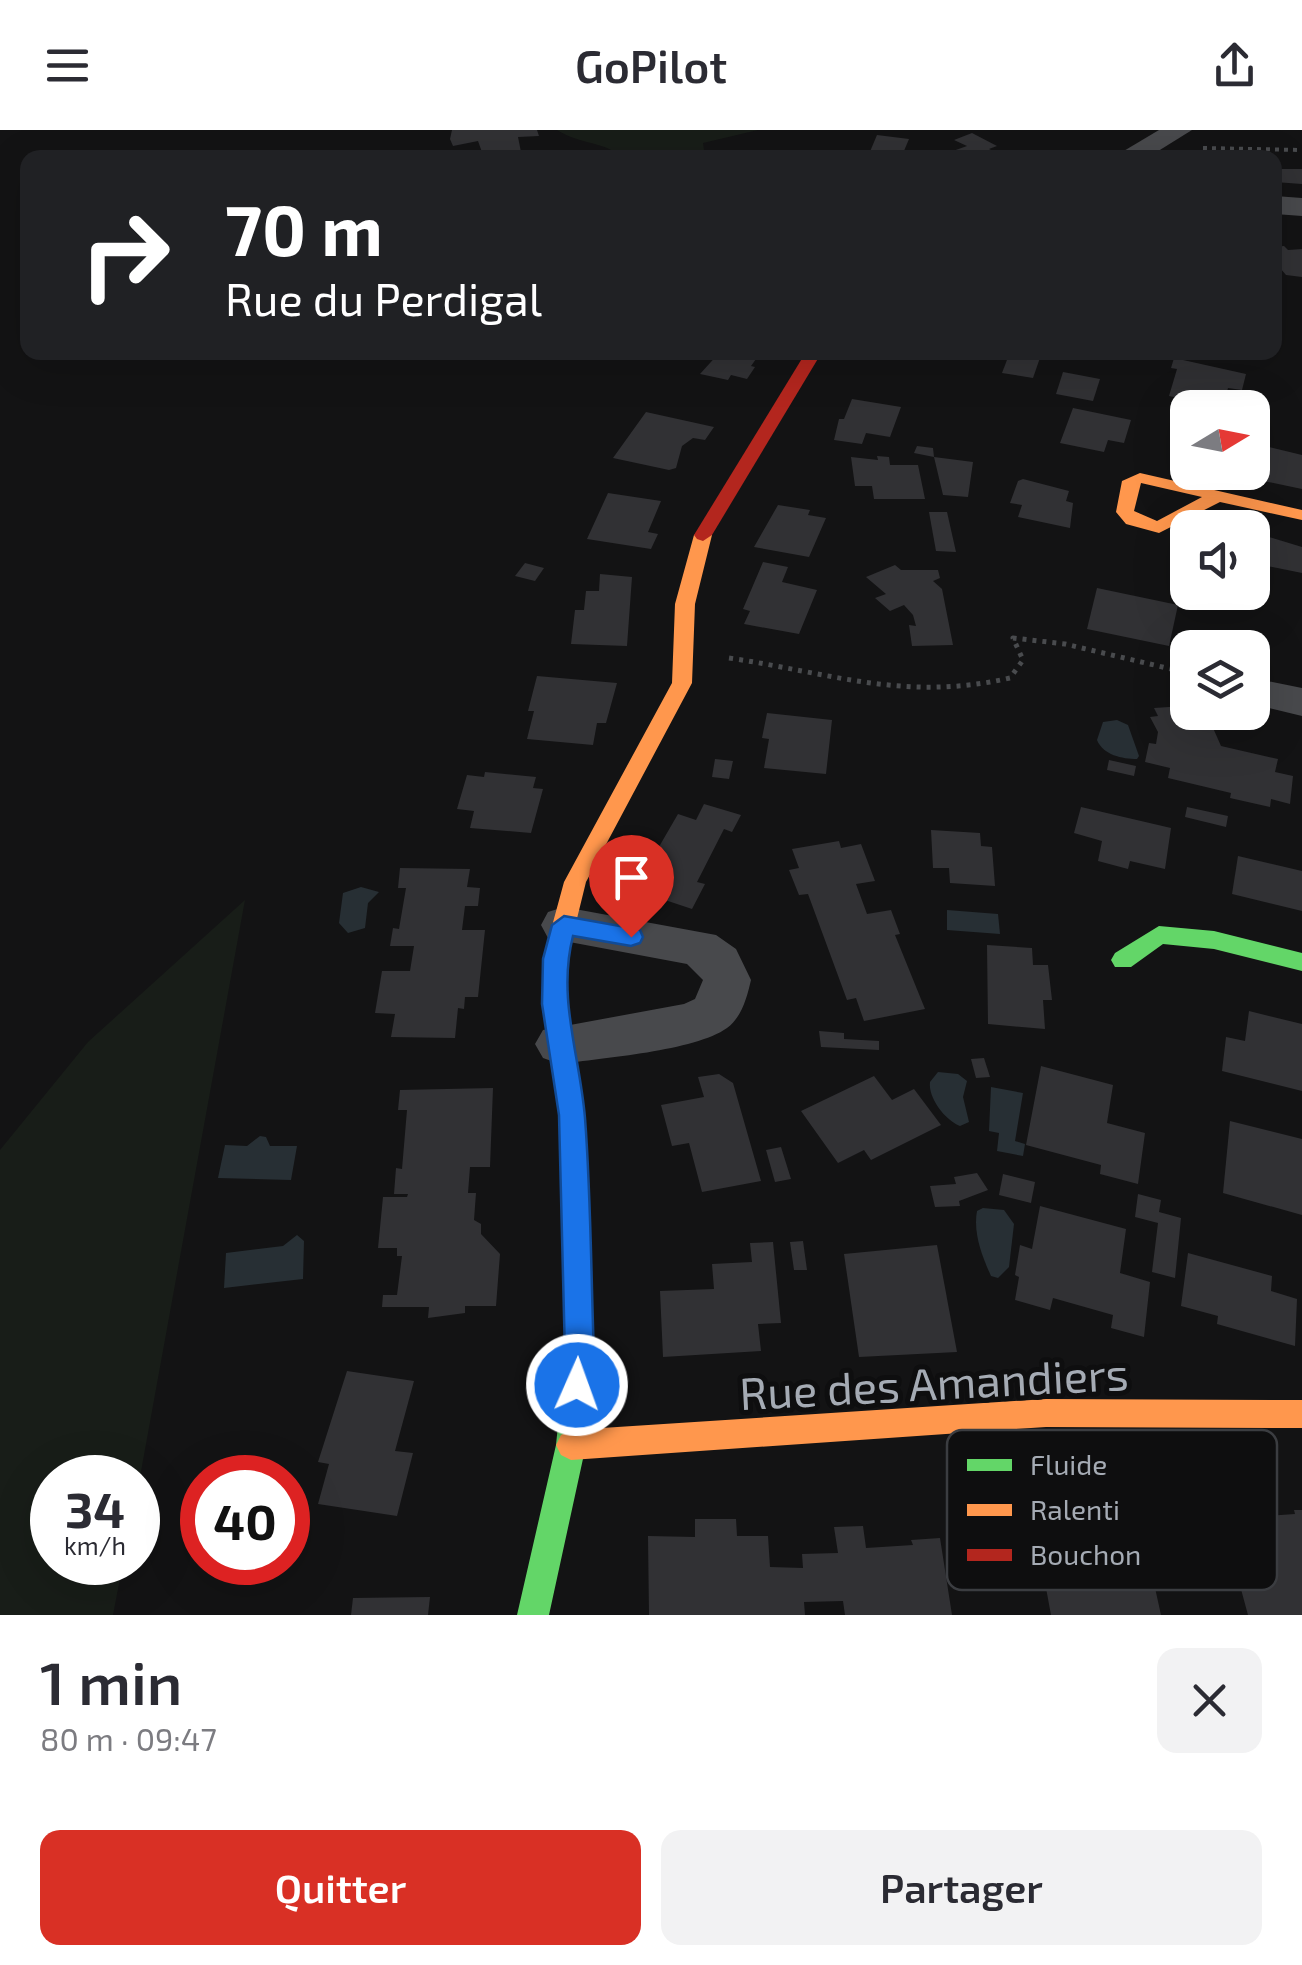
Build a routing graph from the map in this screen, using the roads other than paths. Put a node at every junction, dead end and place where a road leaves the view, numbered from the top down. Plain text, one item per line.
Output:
1 (1179, 130) edge
2 (1141, 150) edge
3 (809, 360) edge
4 (1216, 497) dead end
5 (1302, 515) edge
6 (1270, 695) edge
7 (1302, 702) edge
8 (564, 925) junction
9 (1123, 960) dead end
10 (1302, 962) edge
11 (560, 1044) junction
12 (1302, 1414) edge
13 (572, 1445) junction
14 (533, 1615) edge

1 - 2 street
3 - 8 street
4 - 5 street
6 - 7 street
8 - 11 street
8 - 11 street
9 - 10 street
11 - 13 street
12 - 13 street, Rue des Amandiers
13 - 14 street

